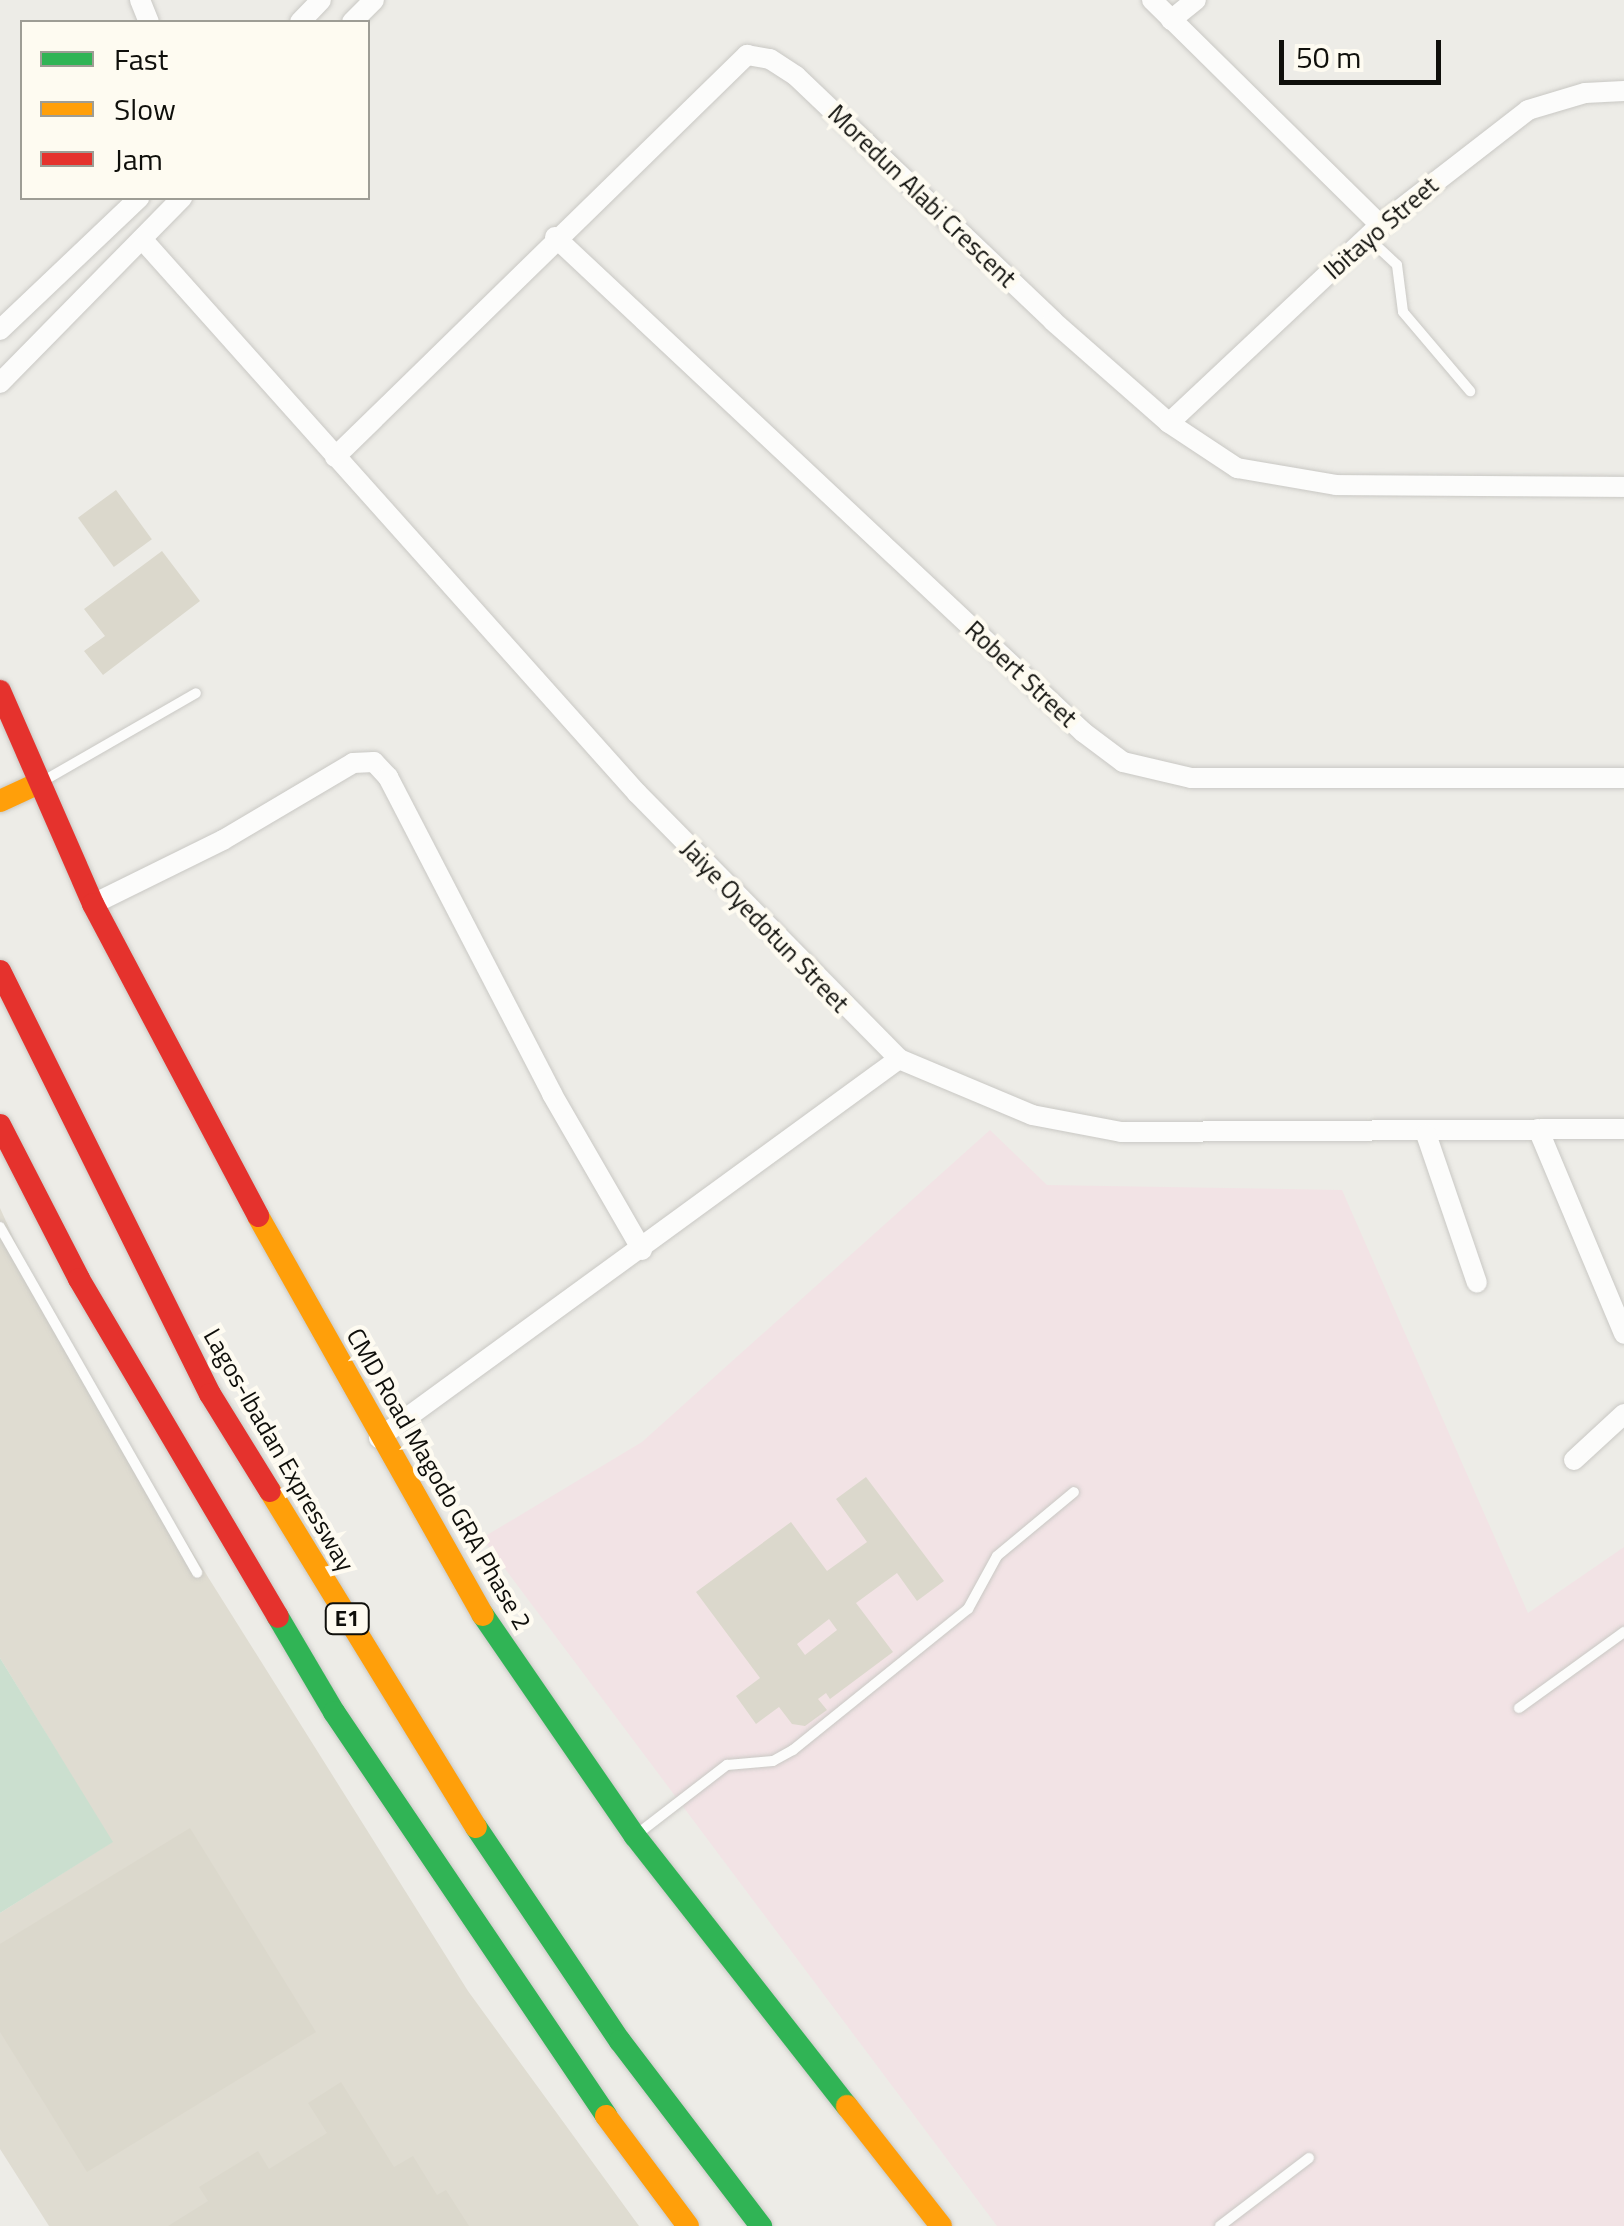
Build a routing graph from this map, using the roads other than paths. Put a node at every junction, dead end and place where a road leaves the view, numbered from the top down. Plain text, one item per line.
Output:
1 (321, 0) edge
2 (374, 0) edge
3 (1152, 0) edge
4 (1196, 0) edge
5 (302, 20) edge
6 (354, 20) edge
7 (1170, 20) junction
8 (1624, 91) edge
9 (136, 200) edge
10 (180, 200) edge
11 (1373, 231) junction
12 (555, 237) junction
13 (142, 239) junction
14 (20, 312) junction
15 (0, 330) edge
16 (48, 337) junction
17 (0, 383) edge
18 (1470, 391) dead end
19 (1169, 423) junction
20 (335, 457) junction
21 (1624, 488) edge
22 (0, 692) edge
23 (196, 694) dead end
24 (1624, 778) edge
25 (39, 783) junction
26 (0, 801) edge
27 (93, 904) junction
28 (0, 970) edge
29 (899, 1059) junction
30 (0, 1125) edge
31 (1624, 1128) edge
32 (1538, 1129) junction
33 (1426, 1134) junction
34 (0, 1227) edge
35 (642, 1250) junction
36 (1477, 1283) dead end
37 (1624, 1334) edge
38 (1624, 1414) edge
39 (379, 1438) junction
40 (1574, 1460) dead end
41 (1074, 1492) dead end
42 (197, 1573) dead end
43 (1624, 1632) edge
44 (1519, 1708) dead end
45 (636, 1836) junction
46 (1309, 2158) dead end
47 (688, 2226) edge
48 (761, 2226) edge
49 (941, 2226) edge
50 (1220, 2226) edge

1 - 5 street
2 - 6 street
3 - 7 street
4 - 7 street
7 - 11 street
8 - 11 street, Ibitayo Street
9 - 14 street
10 - 13 street
11 - 18 lane
11 - 19 street, Ibitayo Street
12 - 19 street, Moredun Alabi Crescent
12 - 20 street, Moredun Alabi Crescent
12 - 24 street, Robert Street
13 - 16 street
13 - 20 street, Jaiye Oyedotun Street
14 - 15 street
14 - 16 street
16 - 17 street
19 - 21 street, Moredun Alabi Crescent
20 - 29 street, Jaiye Oyedotun Street
22 - 25 main road, CMD Road Magodo GRA Phase 2
23 - 25 lane
25 - 26 main road
25 - 27 main road, CMD Road Magodo GRA Phase 2
27 - 35 street
27 - 39 main road, CMD Road Magodo GRA Phase 2
28 - 48 main road, Lagos-Ibadan Expressway / E1
29 - 33 street, Jaiye Oyedotun Street
29 - 35 street
30 - 47 main road, E1
31 - 32 street, Jaiye Oyedotun Street
32 - 33 street, Jaiye Oyedotun Street
32 - 37 street
33 - 36 street
34 - 42 lane
35 - 39 street
38 - 40 street
39 - 45 main road, CMD Road Magodo GRA Phase 2
41 - 45 lane
43 - 44 lane
45 - 49 main road, CMD Road Magodo GRA Phase 2
46 - 50 lane

